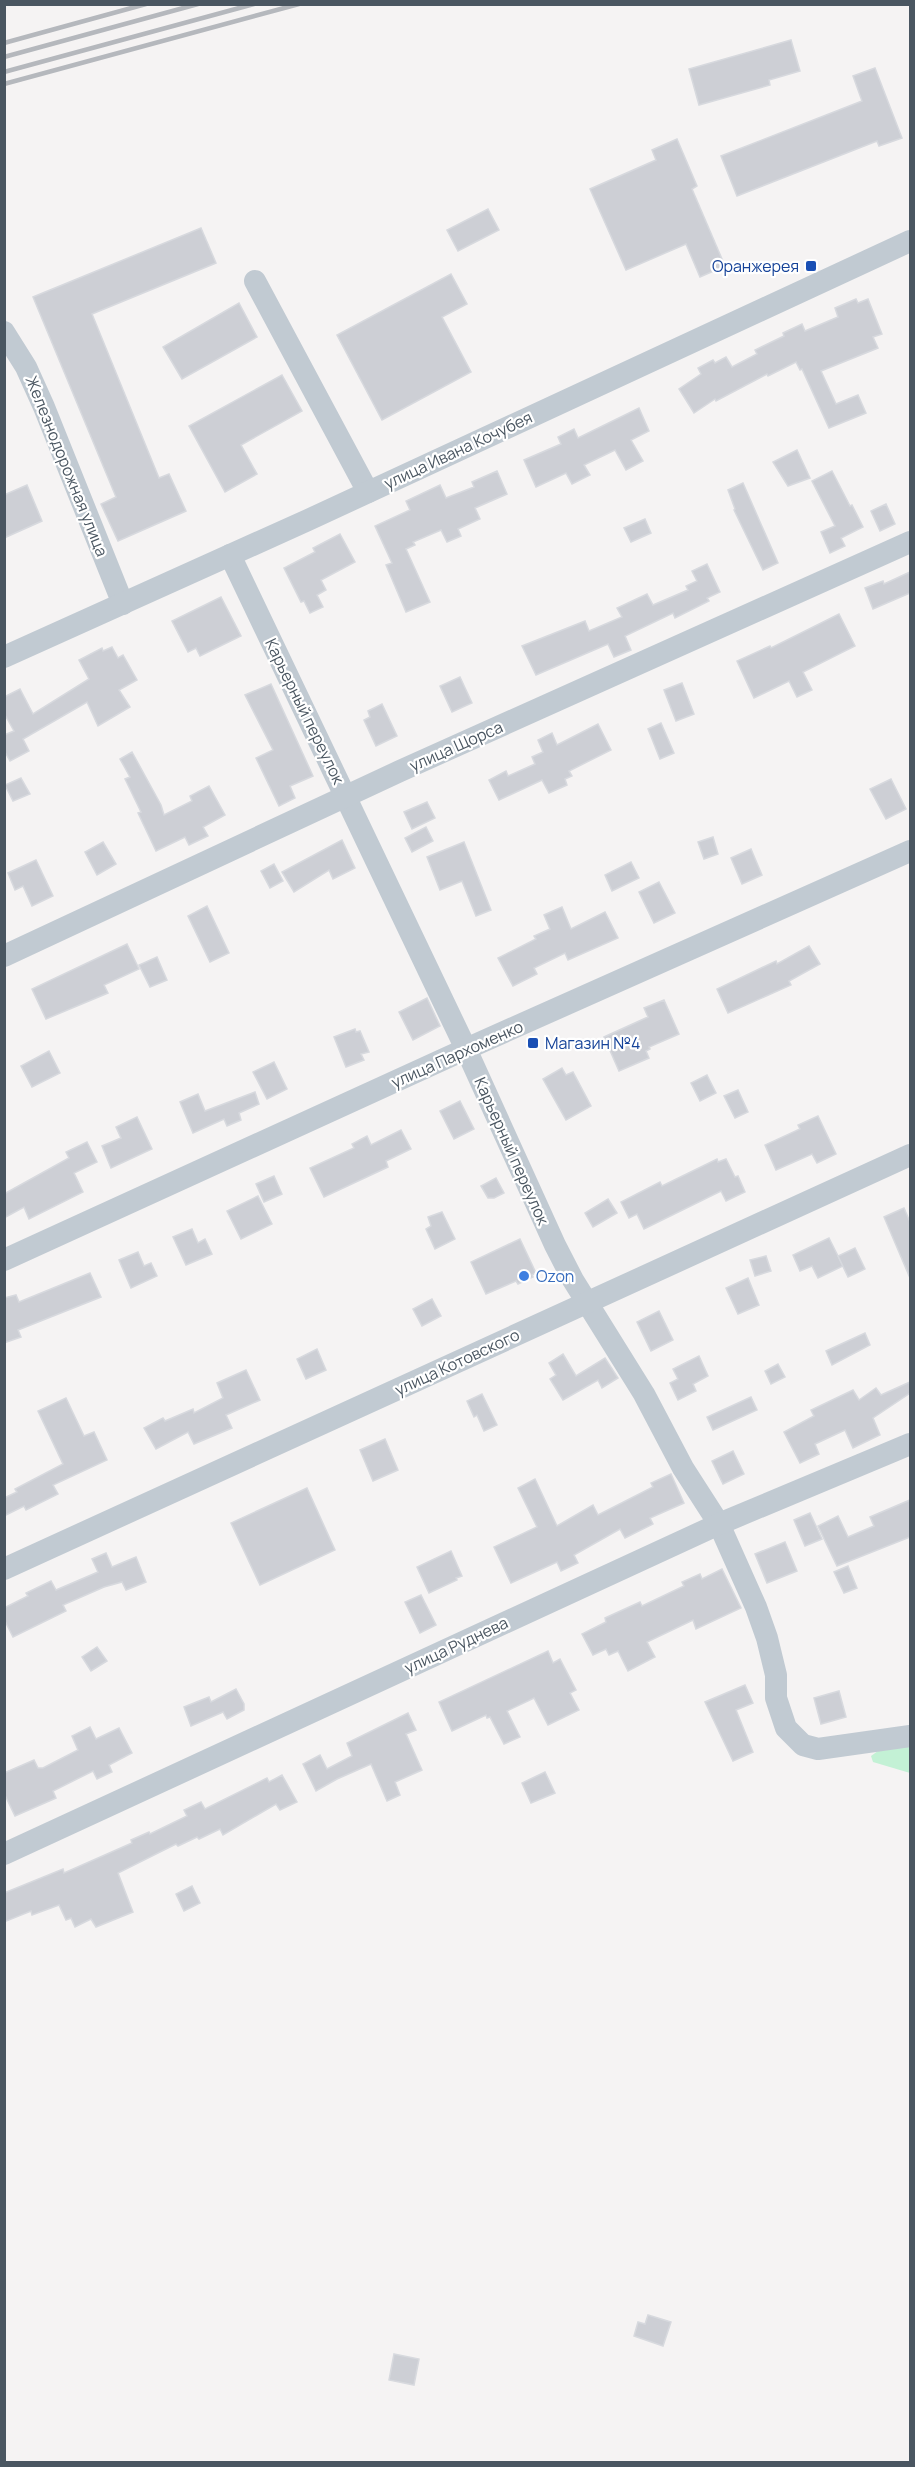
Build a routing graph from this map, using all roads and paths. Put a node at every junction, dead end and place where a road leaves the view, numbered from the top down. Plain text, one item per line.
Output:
1 (910, 241) edge
2 (255, 280) dead end
3 (4, 332) edge
4 (368, 492) junction
5 (910, 542) edge
6 (230, 555) junction
7 (123, 604) junction
8 (4, 657) edge
9 (346, 796) junction
10 (910, 851) edge
11 (4, 956) edge
12 (466, 1049) junction
13 (910, 1155) edge
14 (4, 1260) edge
15 (587, 1302) junction
16 (910, 1444) edge
17 (719, 1524) junction
18 (4, 1569) edge
19 (910, 1736) edge
20 (4, 1854) edge

1 - 4 street, улица Ивана Кочубея
2 - 4 street
3 - 7 street, Железнодорожная улица
4 - 6 street, улица Ивана Кочубея
5 - 9 street, улица Щорса
6 - 7 street, улица Ивана Кочубея
6 - 9 street, Карьерный переулок
7 - 8 street, улица Ивана Кочубея
9 - 11 street, улица Щорса
9 - 12 street, Карьерный переулок
10 - 12 street, улица Пархоменко
12 - 14 street, улица Пархоменко
12 - 15 street, Карьерный переулок
13 - 15 street, улица Котовского
15 - 17 street, Карьерный переулок
15 - 18 street, улица Котовского
16 - 17 street, улица Руднева
17 - 19 street, Карьерный переулок
17 - 20 street, улица Руднева

